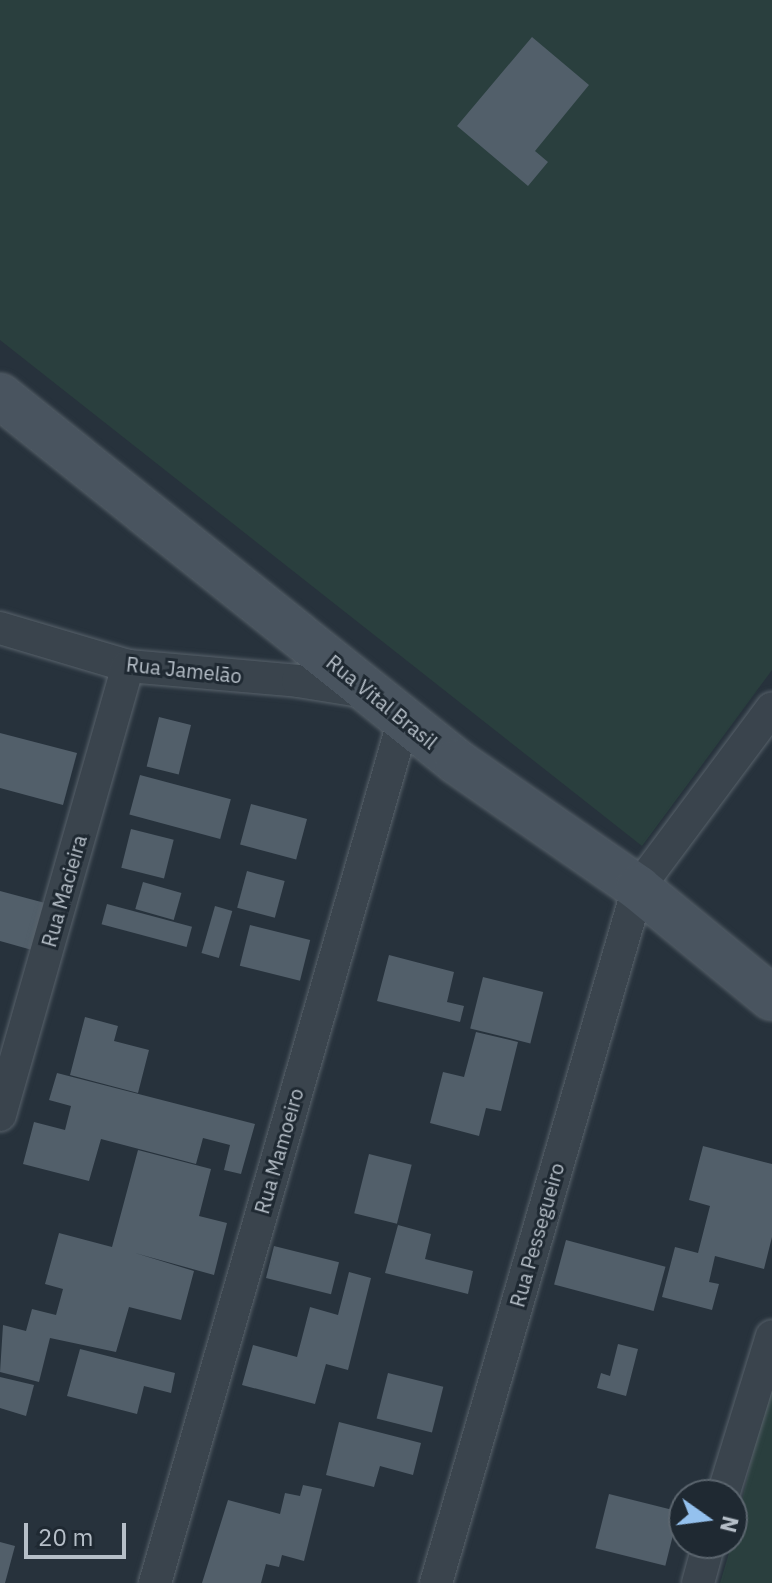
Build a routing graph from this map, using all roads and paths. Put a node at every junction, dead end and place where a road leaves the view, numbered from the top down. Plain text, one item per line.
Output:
1 (0, 396) edge
2 (0, 628) edge
3 (128, 666) junction
4 (388, 706) junction
5 (772, 708) edge
6 (638, 888) junction
7 (772, 998) edge
8 (0, 1115) edge
9 (772, 1336) edge
10 (728, 1479) edge
11 (705, 1559) edge
12 (153, 1582) edge
13 (436, 1583) edge
14 (698, 1583) edge

1 - 4 main road, Rua Vital Brasil
2 - 3 street, Rua Jamelão
3 - 4 street, Rua Jamelão
3 - 8 street, Rua Macieira
4 - 6 main road, Rua Vital Brasil
4 - 12 street, Rua Mamoeiro
5 - 6 street
6 - 7 main road, Rua Vital Brasil
6 - 13 street, Rua Pessegueiro
9 - 10 street
11 - 14 street

